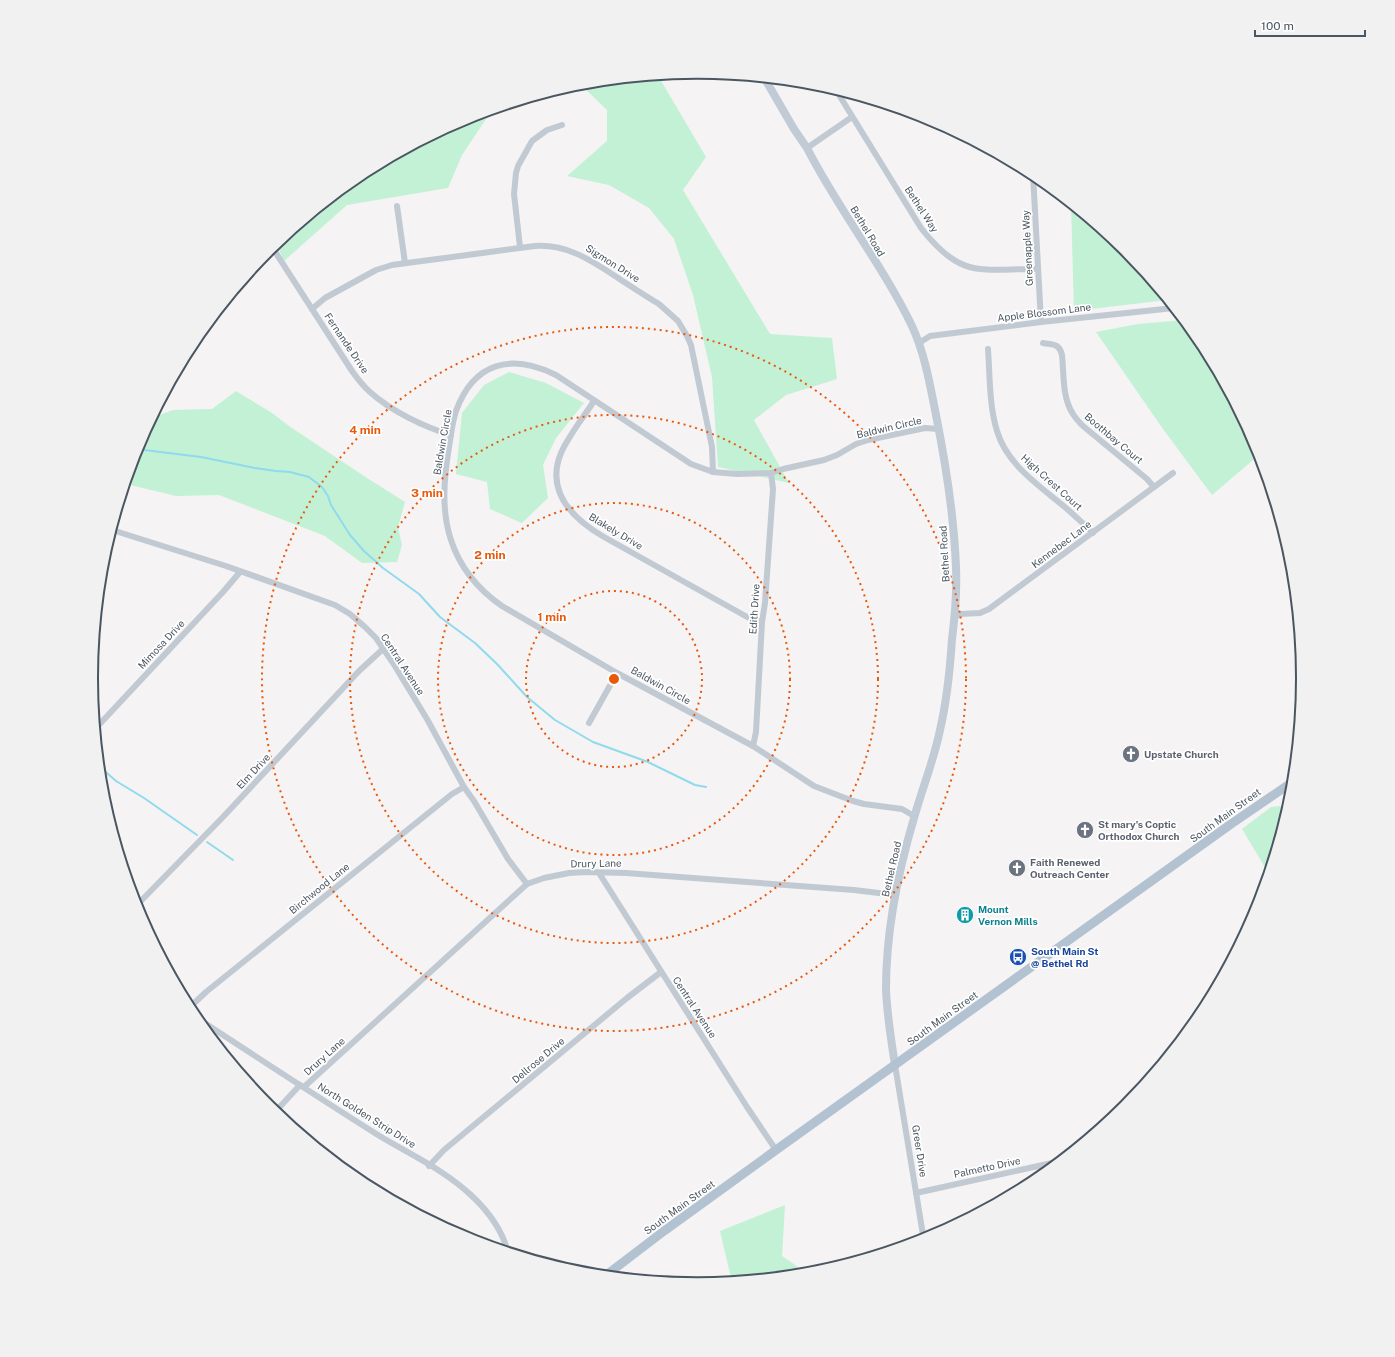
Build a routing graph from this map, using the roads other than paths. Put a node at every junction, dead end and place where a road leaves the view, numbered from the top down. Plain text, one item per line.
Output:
1 (767, 83) edge
2 (840, 96) edge
3 (852, 117) junction
4 (562, 125) dead end
5 (807, 148) junction
6 (1033, 182) edge
7 (397, 206) dead end
8 (520, 247) junction
9 (276, 253) edge
10 (405, 263) junction
11 (1037, 269) junction
12 (312, 309) junction
13 (1169, 309) edge
14 (1041, 322) junction
15 (919, 343) junction
16 (1043, 344) dead end
17 (988, 349) dead end
18 (594, 401) junction
19 (939, 429) junction
20 (451, 435) junction
21 (713, 472) junction
22 (771, 472) junction
23 (1173, 473) dead end
24 (1154, 486) junction
25 (116, 531) edge
26 (1093, 533) junction
27 (240, 572) junction
28 (954, 617) junction
29 (762, 622) junction
30 (383, 649) junction
31 (617, 673) junction
32 (589, 722) dead end
33 (100, 724) edge
34 (753, 746) junction
35 (1287, 786) edge
36 (464, 787) junction
37 (914, 816) junction
38 (599, 873) junction
39 (527, 884) junction
40 (895, 895) junction
41 (141, 901) edge
42 (661, 972) junction
43 (194, 1004) edge
44 (209, 1026) edge
45 (895, 1065) junction
46 (302, 1086) junction
47 (280, 1107) edge
48 (776, 1150) junction
49 (1049, 1164) edge
50 (430, 1166) junction
51 (916, 1193) junction
52 (923, 1234) edge
53 (505, 1246) edge
54 (611, 1272) edge

1 - 5 street, Bethel Road
2 - 3 street, Bethel Way
3 - 5 street
3 - 11 street, Bethel Way
4 - 8 street
5 - 15 street, Bethel Road
6 - 11 street, Greenapple Way
7 - 10 street
8 - 10 street, Sigmon Drive
8 - 21 street, Sigmon Drive
9 - 12 street, Fernande Drive
10 - 12 street, Sigmon Drive
11 - 14 street, Greenapple Way
12 - 20 street, Fernande Drive
13 - 14 street, Apple Blossom Lane
14 - 15 street, Apple Blossom Lane
15 - 19 street, Bethel Road
16 - 24 street, Boothbay Court
17 - 26 street, High Crest Court
18 - 20 street, Baldwin Circle
18 - 21 street, Baldwin Circle
18 - 29 street, Blakely Drive
19 - 22 street, Baldwin Circle
19 - 28 street, Bethel Road
20 - 31 street, Baldwin Circle
21 - 22 street, Baldwin Circle
22 - 29 street, Edith Drive
23 - 24 street, Kennebec Lane
24 - 26 street, Kennebec Lane
25 - 27 street, Central Avenue
26 - 28 street, Kennebec Lane
27 - 30 street, Central Avenue
27 - 33 street, Mimosa Drive
28 - 37 street, Bethel Road
29 - 34 street, Edith Drive
30 - 36 street, Central Avenue
30 - 41 street, Elm Drive
31 - 32 street
31 - 34 street, Baldwin Circle
34 - 37 street, Baldwin Circle
35 - 45 main road, South Main Street
36 - 39 street, Central Avenue
36 - 43 street, Birchwood Lane
37 - 40 street, Bethel Road
38 - 39 street, Drury Lane
38 - 40 street, Drury Lane
38 - 42 street, Central Avenue
39 - 46 street, Drury Lane
40 - 45 street, Bethel Road
42 - 48 street, Central Avenue
42 - 50 street, Dellrose Drive
44 - 46 street, North Golden Strip Drive
45 - 48 main road, South Main Street
45 - 51 street, Greer Drive
46 - 47 street, Drury Lane
46 - 50 street, North Golden Strip Drive
48 - 54 main road, South Main Street
49 - 51 street, Palmetto Drive
50 - 53 street, North Golden Strip Drive
51 - 52 street, Greer Drive

